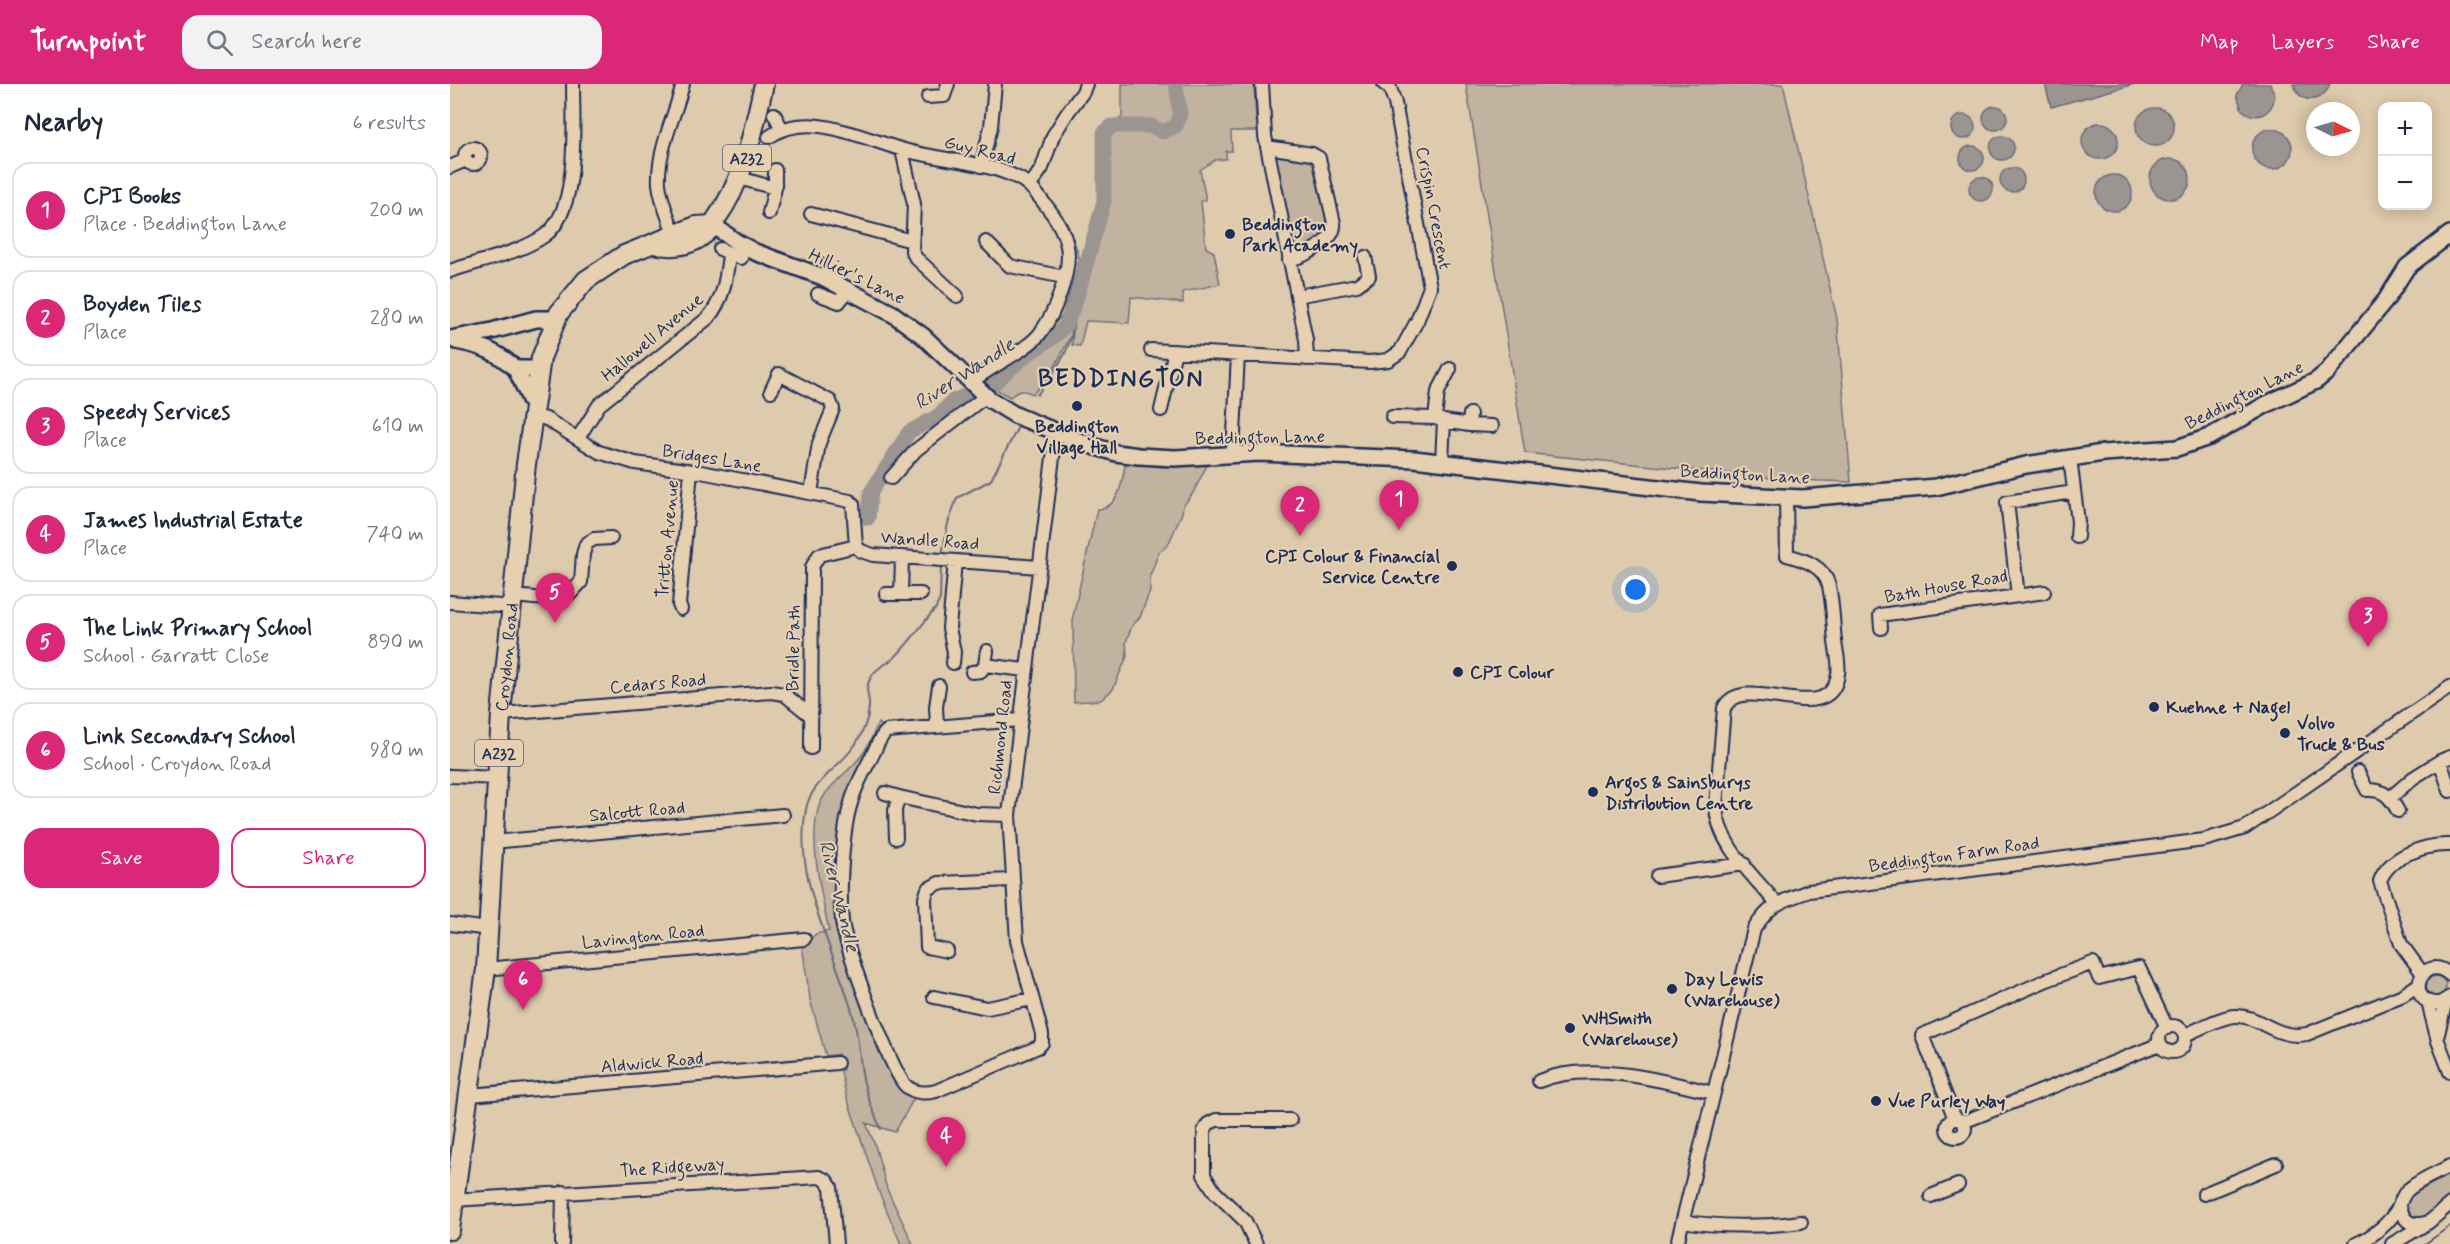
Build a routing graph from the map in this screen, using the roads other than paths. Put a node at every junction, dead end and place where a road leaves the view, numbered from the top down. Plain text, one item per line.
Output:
1 (573, 84) edge
2 (683, 84) edge
3 (764, 84) edge
4 (948, 84) edge
5 (995, 84) edge
6 (1086, 84) edge
7 (1262, 84) edge
8 (1384, 84) edge
9 (928, 96) dead end
10 (774, 114) dead end
11 (782, 129) junction
12 (769, 137) dead end
13 (1267, 147) junction
14 (902, 150) junction
15 (466, 160) dead end
16 (981, 166) junction
17 (450, 167) edge
18 (775, 170) dead end
19 (739, 178) junction
20 (1030, 186) junction
21 (775, 188) junction
22 (769, 213) dead end
23 (811, 214) dead end
24 (713, 225) junction
25 (674, 234) junction
26 (2450, 234) edge
27 (912, 241) junction
28 (986, 242) dead end
29 (651, 244) junction
30 (730, 254) dead end
31 (1365, 257) dead end
32 (1289, 260) junction
33 (450, 271) edge
34 (1064, 277) junction
35 (849, 289) junction
36 (818, 294) dead end
37 (957, 296) dead end
38 (1297, 296) junction
39 (555, 319) junction
40 (450, 340) edge
41 (485, 340) junction
42 (1151, 350) dead end
43 (1175, 351) junction
44 (1238, 355) junction
45 (1307, 359) junction
46 (516, 369) junction
47 (538, 369) junction
48 (1450, 369) dead end
49 (972, 382) junction
50 (771, 391) dead end
51 (986, 396) junction
52 (1161, 410) dead end
53 (532, 411) junction
54 (1392, 417) dead end
55 (1440, 420) junction
56 (1492, 426) dead end
57 (1056, 433) junction
58 (578, 438) junction
59 (1233, 453) junction
60 (2070, 458) junction
61 (1442, 461) junction
62 (691, 471) junction
63 (891, 478) dead end
64 (2074, 492) junction
65 (811, 493) junction
66 (1786, 498) junction
67 (2007, 502) junction
68 (1993, 504) dead end
69 (2077, 537) dead end
70 (610, 538) dead end
71 (856, 546) junction
72 (822, 554) joint
73 (902, 557) junction
74 (952, 561) junction
75 (1039, 567) junction
76 (2044, 592) dead end
77 (886, 594) dead end
78 (901, 594) junction
79 (921, 594) dead end
80 (2018, 596) junction
81 (450, 602) edge
82 (513, 602) junction
83 (681, 609) dead end
84 (1881, 628) dead end
85 (987, 651) dead end
86 (953, 663) dead end
87 (985, 665) junction
88 (1025, 670) junction
89 (972, 672) dead end
90 (939, 686) dead end
91 (2450, 687) edge
92 (501, 714) junction
93 (810, 715) junction
94 (1019, 720) junction
95 (937, 725) junction
96 (811, 748) dead end
97 (2445, 759) edge
98 (2358, 772) dead end
99 (450, 776) edge
100 (498, 778) junction
101 (2450, 791) edge
102 (885, 793) dead end
103 (899, 796) junction
104 (2390, 798) junction
105 (2398, 811) dead end
106 (1009, 814) junction
107 (783, 815) dead end
108 (896, 838) dead end
109 (493, 842) junction
110 (2450, 844) edge
111 (1744, 864) junction
112 (1657, 876) dead end
113 (1012, 880) junction
114 (1776, 903) junction
115 (450, 924) edge
116 (489, 929) junction
117 (804, 939) dead end
118 (2401, 944) junction
119 (947, 951) dead end
120 (486, 969) junction
121 (2447, 972) edge
122 (2420, 979) junction
123 (2403, 995) junction
124 (934, 997) dead end
125 (2448, 998) edge
126 (1032, 999) junction
127 (2426, 1000) junction
128 (2167, 1028) junction
129 (2185, 1035) junction
130 (2438, 1041) junction
131 (2160, 1044) junction
132 (837, 1063) dead end
133 (2450, 1072) edge
134 (1539, 1081) dead end
135 (1713, 1093) junction
136 (470, 1095) junction
137 (1290, 1120) dead end
138 (2276, 1164) dead end
139 (2450, 1166) edge
140 (1958, 1185) dead end
141 (563, 1192) junction
142 (2204, 1194) dead end
143 (1931, 1196) dead end
144 (2450, 1204) edge
145 (2400, 1206) junction
146 (451, 1215) edge
147 (1683, 1221) junction
148 (1801, 1222) dead end
149 (2429, 1222) junction
150 (562, 1244) edge
151 (836, 1244) edge
152 (1256, 1244) edge
153 (1677, 1244) edge
154 (2356, 1244) edge
155 (2392, 1244) edge

1 - 33 street
2 - 25 street
3 - 19 highway, Croydon Road / A232
4 - 9 street
5 - 16 street
6 - 20 street
7 - 13 street
8 - 45 street, Crispin Crescent
10 - 11 street
11 - 12 street, Guy Road
11 - 14 street, Guy Road
13 - 32 street
13 - 32 street
14 - 16 street, Guy Road
14 - 27 street
15 - 17 street
16 - 20 street, Guy Road
18 - 21 street
19 - 21 street
19 - 24 highway, Croydon Road / A232
20 - 34 street, Guy Road
21 - 22 street
23 - 27 street
24 - 25 highway, Croydon Road / A232
24 - 29 highway, Croydon Road / A232
24 - 35 main road, Hillier's Lane
25 - 29 highway, Croydon Road / A232
26 - 60 main road, Beddington Lane
27 - 37 street
28 - 34 street
29 - 39 highway, Croydon Road / A232
30 - 58 street, Hallowell Avenue
31 - 38 street
32 - 38 street
34 - 49 street, Guy Road
35 - 36 street
35 - 49 main road, Hillier's Lane
38 - 45 street
39 - 41 main road
39 - 47 highway, Croydon Road / A232
40 - 41 main road
41 - 46 main road
42 - 43 street, Crispin Crescent
43 - 44 street, Crispin Crescent
43 - 52 street
44 - 45 street, Crispin Crescent
44 - 59 street
46 - 47 main road
46 - 53 main road
47 - 53 highway, Croydon Road / A232
48 - 55 street
49 - 51 main road, Beddington Lane
50 - 65 street
51 - 57 main road, Beddington Lane
51 - 63 street
53 - 58 street, Bridges Lane
53 - 82 highway, Croydon Road / A232
54 - 55 street
55 - 56 street
55 - 61 street
57 - 59 main road, Beddington Lane
57 - 75 street, Richmond Road
58 - 62 street, Bridges Lane
59 - 61 main road, Beddington Lane
60 - 64 street
60 - 66 main road, Beddington Lane
61 - 66 main road, Beddington Lane
62 - 65 street, Bridges Lane
62 - 83 street, Tritton Avenue
64 - 67 street
64 - 69 street
65 - 71 street, Bridges Lane
66 - 111 street
67 - 68 street
67 - 80 street, Bath House Road
70 - 82 street
71 - 72 street, Wandle Road
71 - 73 street, Wandle Road
72 - 93 street, Bridle Path
73 - 74 street, Wandle Road
73 - 78 street
74 - 75 street, Wandle Road
74 - 86 street
75 - 88 street, Richmond Road
76 - 80 street
77 - 78 street
78 - 79 street
80 - 84 street, Bath House Road
81 - 82 street
82 - 92 highway, Croydon Road / A232
85 - 87 street
87 - 88 street
87 - 89 street
88 - 94 street, Richmond Road
90 - 95 street
91 - 114 street, Beddington Farm Road
92 - 93 street, Cedars Road
92 - 100 highway, Croydon Road / A232
93 - 96 street, Bridle Path
94 - 95 street
94 - 106 street, Richmond Road
95 - 126 street, Richmond Road
97 - 101 street
97 - 104 street
98 - 104 street
99 - 100 street
100 - 109 highway, Croydon Road / A232
102 - 103 street
103 - 106 street
103 - 108 street
104 - 105 street
106 - 113 street, Richmond Road
107 - 109 street, Salcott Road
109 - 116 highway, Croydon Road / A232
110 - 118 street
111 - 112 street
111 - 114 street
113 - 119 street
113 - 126 street, Richmond Road
114 - 135 street, Beddington Farm Road
115 - 116 street
116 - 120 highway, Croydon Road / A232
117 - 120 street, Lavington Road
118 - 121 street
118 - 122 street
120 - 136 highway, Croydon Road / A232
121 - 122 street
122 - 123 street
122 - 127 street
123 - 127 street
123 - 129 street
124 - 126 street
125 - 127 street
125 - 130 street
127 - 130 street
128 - 129 street
128 - 131 street
128 - 131 street
129 - 131 street
130 - 133 street
132 - 136 street, Aldwick Road
134 - 135 street
135 - 147 street, Beddington Farm Road
136 - 146 highway, Croydon Road / A232
137 - 152 street
138 - 142 street
139 - 145 street
140 - 143 street
141 - 146 street, The Ridgeway
141 - 150 street
141 - 151 street, The Ridgeway
144 - 149 street
145 - 149 street
145 - 154 street
147 - 148 street
147 - 153 street, Beddington Farm Road
149 - 155 street

